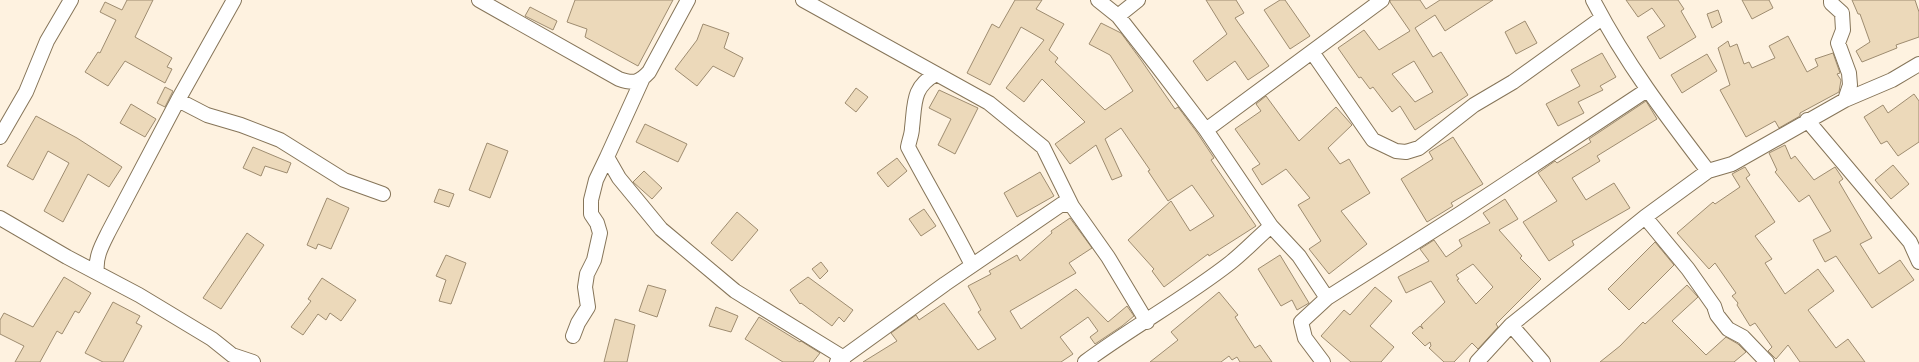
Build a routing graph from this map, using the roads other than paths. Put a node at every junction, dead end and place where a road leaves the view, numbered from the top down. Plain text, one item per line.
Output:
1 (71, 0) edge
2 (234, 0) edge
3 (479, 0) edge
4 (688, 0) edge
5 (803, 0) edge
6 (1098, 0) edge
7 (1138, 0) edge
8 (1382, 0) edge
9 (1593, 0) edge
10 (1831, 0) edge
11 (1118, 16) junction
12 (1602, 18) junction
13 (1312, 52) junction
14 (1919, 64) edge
15 (936, 74) junction
16 (642, 80) junction
17 (1647, 90) junction
18 (178, 100) junction
19 (1845, 100) junction
20 (1807, 120) junction
21 (1206, 130) junction
22 (0, 137) edge
23 (607, 157) junction
24 (1708, 171) junction
25 (382, 194) dead end
26 (1072, 206) junction
27 (1645, 217) junction
28 (0, 218) edge
29 (1271, 226) junction
30 (1915, 239) edge
31 (1919, 262) edge
32 (972, 266) junction
33 (97, 272) junction
34 (1327, 298) junction
35 (1147, 322) junction
36 (1511, 325) junction
37 (573, 336) dead end
38 (232, 358) edge
39 (841, 360) edge
40 (252, 362) edge
41 (1085, 362) edge
42 (1323, 362) edge
43 (1477, 362) edge
44 (1544, 362) edge
45 (1767, 362) edge

1 - 22 street
2 - 18 street
3 - 16 street
4 - 16 street
5 - 15 street
6 - 11 street
7 - 11 street
8 - 13 street
9 - 12 street
10 - 19 street
11 - 21 street
12 - 13 street
12 - 17 street
13 - 21 street
14 - 19 street
15 - 26 street
15 - 32 street
16 - 23 street
17 - 24 street
17 - 34 street
18 - 25 street
18 - 33 street
19 - 20 street
20 - 24 street
20 - 30 street
21 - 29 street
23 - 37 street
23 - 39 street
24 - 27 street
26 - 32 street
26 - 35 street
27 - 36 street
27 - 45 street
28 - 33 street
29 - 34 street
29 - 35 street
30 - 31 street
32 - 39 street
33 - 38 street
34 - 42 street
35 - 41 street
36 - 43 street
36 - 44 street
38 - 40 street

